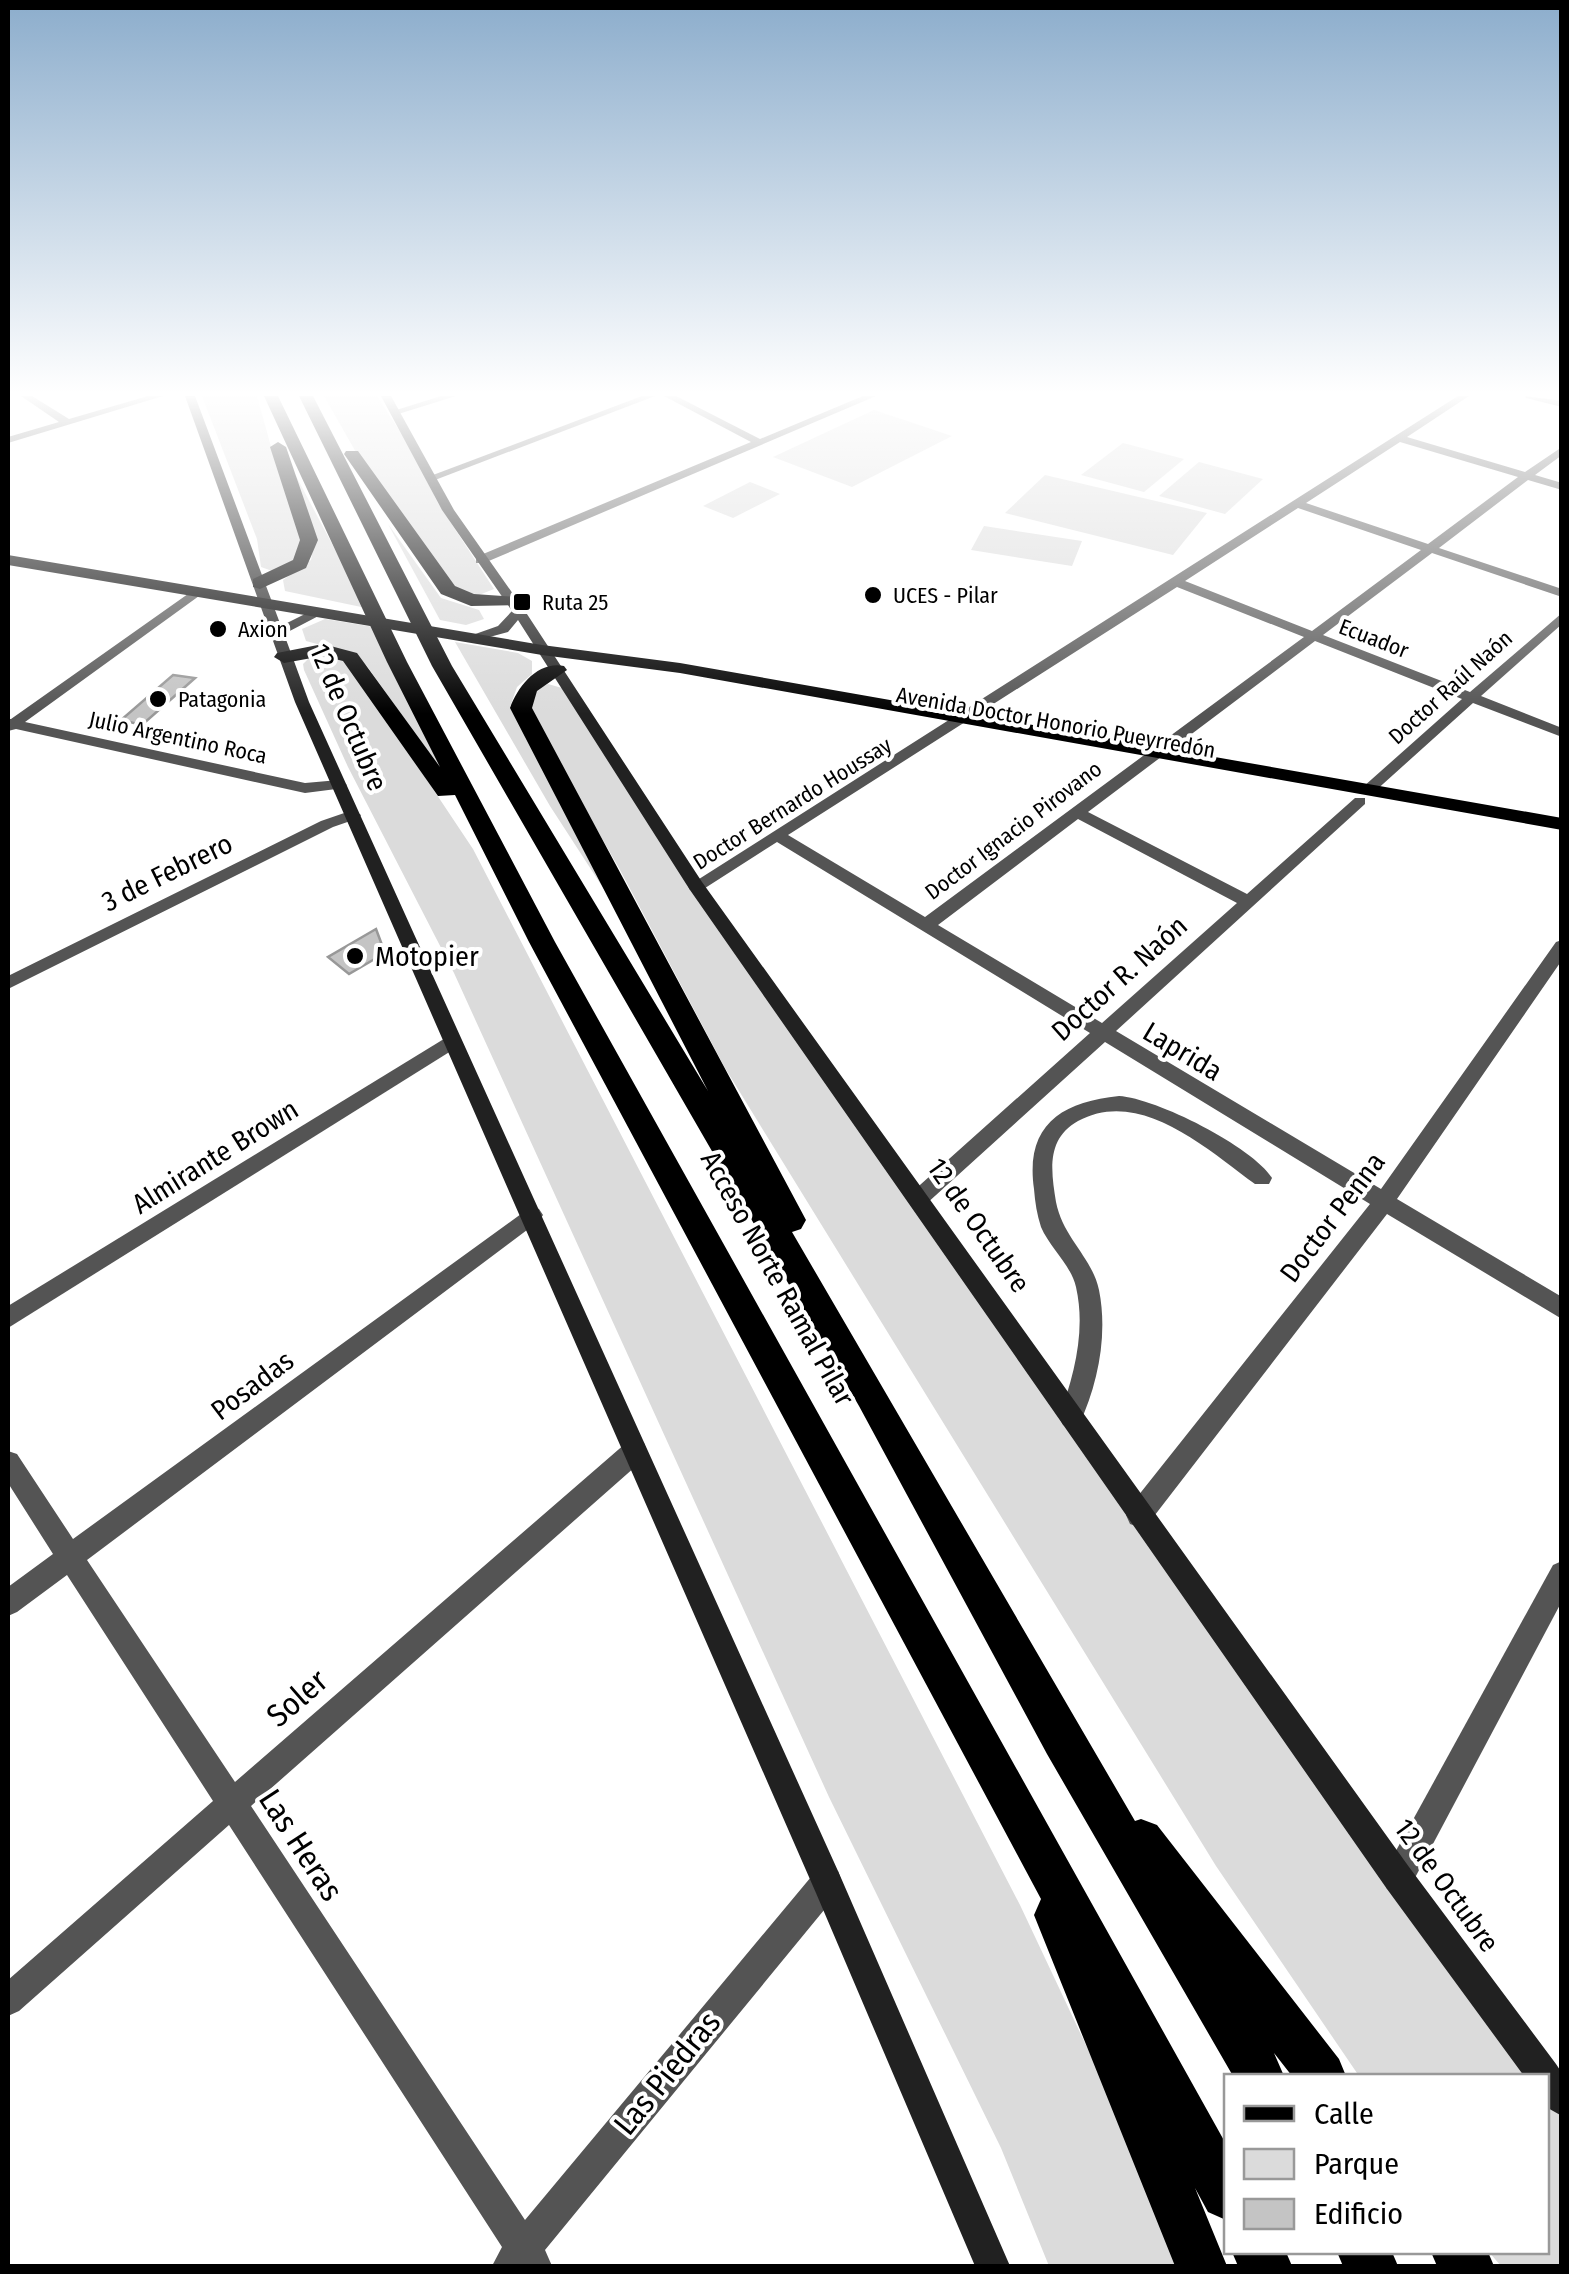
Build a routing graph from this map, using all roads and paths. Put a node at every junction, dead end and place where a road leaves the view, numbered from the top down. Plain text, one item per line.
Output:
1 (230, 502) edge
2 (298, 502) edge
3 (321, 502) edge
4 (359, 502) edge
5 (387, 502) edge
6 (445, 502) edge
7 (617, 502) edge
8 (1490, 502) edge
9 (1294, 503) joint
10 (8, 548) edge
11 (1428, 549) junction
12 (8, 560) edge
13 (480, 560) junction
14 (1173, 581) junction
15 (263, 592) junction
16 (195, 593) junction
17 (1562, 594) edge
18 (515, 606) junction
19 (322, 611) junction
20 (1562, 617) edge
21 (1311, 635) junction
22 (472, 638) junction
23 (280, 645) junction
24 (550, 660) junction
25 (1472, 698) junction
26 (958, 722) junction
27 (10, 725) edge
28 (1562, 733) edge
29 (1149, 755) junction
30 (339, 785) junction
31 (1364, 795) junction
32 (1075, 810) junction
33 (353, 815) junction
34 (1562, 824) edge
35 (778, 836) junction
36 (1562, 838) edge
37 (696, 886) junction
38 (1247, 901) junction
39 (925, 926) junction
40 (542, 942) junction
41 (1559, 955) edge
42 (8, 982) edge
43 (1100, 1032) junction
44 (452, 1041) junction
45 (1262, 1178) dead end
46 (918, 1199) junction
47 (1383, 1203) junction
48 (532, 1215) junction
49 (1562, 1309) edge
50 (8, 1318) edge
51 (871, 1395) junction
52 (1071, 1417) junction
53 (635, 1452) junction
54 (8, 1462) edge
55 (1139, 1514) junction
56 (70, 1558) junction
57 (1562, 1574) edge
58 (8, 1603) edge
59 (1062, 1739) junction
60 (1003, 1783) junction
61 (231, 1801) junction
62 (1398, 1878) junction
63 (827, 1882) junction
64 (8, 2000) edge
65 (1259, 2074) edge
66 (1320, 2074) edge
67 (1542, 2074) edge
68 (1224, 2190) edge
69 (523, 2260) edge
70 (993, 2266) edge
71 (1201, 2266) edge

1 - 15 street, 12 de Octubre
2 - 15 highway
3 - 40 highway, Acceso Norte Ramal Pilar
4 - 51 highway, Acceso Norte Ramal Pilar
5 - 18 highway
6 - 13 street, 12 de Octubre
7 - 13 street
8 - 11 street, Doctor Ignacio Pirovano
9 - 11 street
9 - 14 street, Doctor Bernardo Houssay
10 - 15 main road
11 - 17 street
11 - 21 street, Doctor Ignacio Pirovano
12 - 16 main road
13 - 18 street, 12 de Octubre
14 - 21 street, Ecuador
14 - 26 street, Doctor Bernardo Houssay
15 - 16 main road
15 - 19 main road, Avenida Doctor Honorio Pueyrredón
15 - 23 street, 12 de Octubre
16 - 27 street
18 - 22 street
18 - 24 street, 12 de Octubre
19 - 22 main road, Avenida Doctor Honorio Pueyrredón
19 - 23 street
20 - 25 street, Doctor Raúl Naón
21 - 25 street, Ecuador
21 - 29 street, Doctor Ignacio Pirovano
22 - 24 main road, Avenida Doctor Honorio Pueyrredón
23 - 30 street, 12 de Octubre
23 - 40 highway
24 - 26 main road, Avenida Doctor Honorio Pueyrredón
24 - 37 street, 12 de Octubre
24 - 51 highway
25 - 28 street, Ecuador
25 - 31 street, Doctor Raúl Naón
26 - 29 main road, Avenida Doctor Honorio Pueyrredón
26 - 35 street, Doctor Bernardo Houssay
27 - 30 street, Julio Argentino Roca
29 - 31 main road, Avenida Doctor Honorio Pueyrredón
29 - 32 street, Doctor Ignacio Pirovano
30 - 33 street, 12 de Octubre
31 - 34 main road, Avenida Doctor Honorio Pueyrredón
31 - 36 main road, Avenida Doctor Honorio Pueyrredón
31 - 38 street, Doctor R. Naón
32 - 38 street
32 - 39 street, Doctor Ignacio Pirovano
33 - 42 street, 3 de Febrero
33 - 44 street, 12 de Octubre
35 - 37 street, Doctor Bernardo Houssay
35 - 39 street, Laprida
37 - 46 street, 12 de Octubre
38 - 43 street, Doctor R. Naón
39 - 43 street, Laprida
40 - 60 highway, Acceso Norte Ramal Pilar
41 - 47 street, Doctor Penna
43 - 46 street, Doctor R. Naón
43 - 47 street, Laprida
44 - 48 street, 12 de Octubre
44 - 50 street, Almirante Brown
45 - 52 street
46 - 52 street, 12 de Octubre
47 - 49 street, Laprida
47 - 55 street, Doctor Penna
48 - 53 street, 12 de Octubre
48 - 56 street, Posadas
51 - 59 highway, Acceso Norte Ramal Pilar
52 - 55 street, 12 de Octubre
53 - 61 street, Soler
53 - 63 street, 12 de Octubre
54 - 56 street, Las Heras
55 - 62 street, 12 de Octubre
56 - 58 street, Posadas
56 - 61 street, Las Heras
57 - 62 street
59 - 65 highway, Acceso Norte Ramal Pilar
59 - 66 highway
60 - 68 highway, Acceso Norte Ramal Pilar
60 - 71 highway
61 - 64 street, Soler
61 - 69 street, Las Heras
62 - 67 street, 12 de Octubre
63 - 69 street, Las Piedras
63 - 70 street, 12 de Octubre

